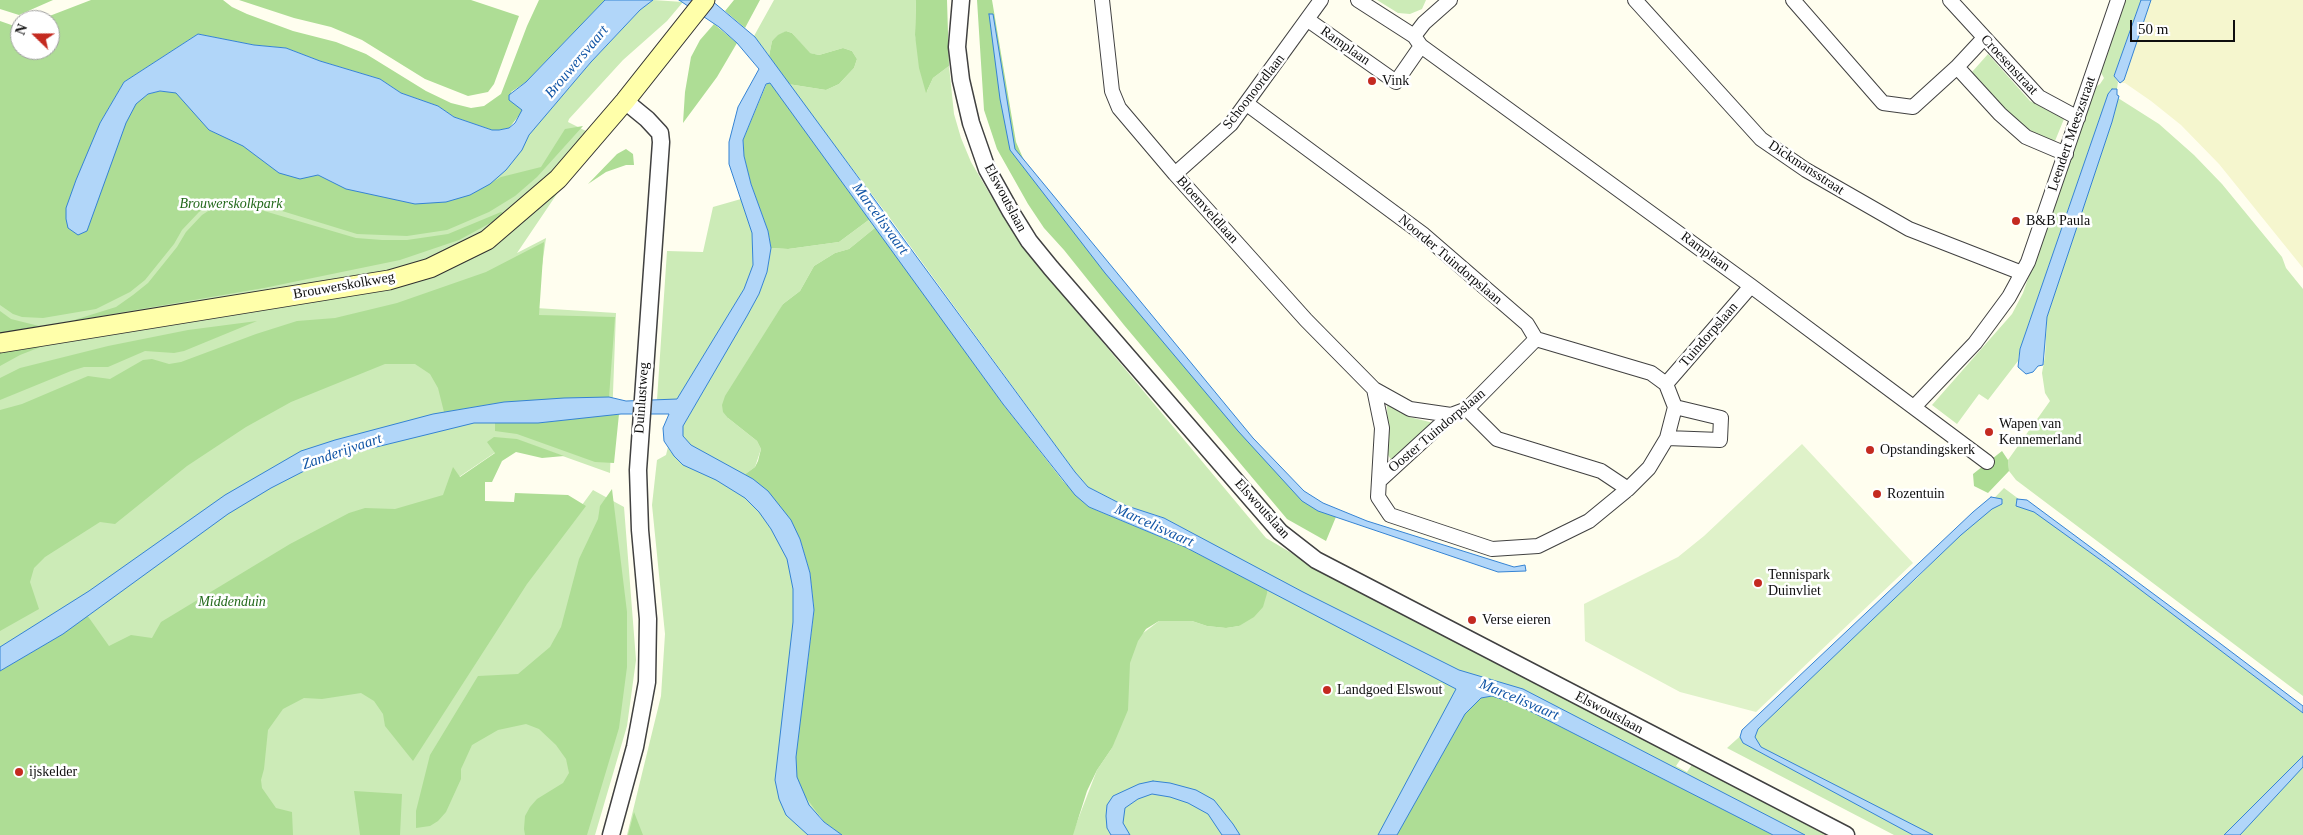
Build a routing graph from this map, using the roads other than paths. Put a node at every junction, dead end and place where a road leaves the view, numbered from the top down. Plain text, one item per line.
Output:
1 (705, 0) edge
2 (960, 0) edge
3 (1102, 0) edge
4 (1321, 0) edge
5 (1358, 0) edge
6 (1793, 0) edge
7 (1950, 0) edge
8 (2118, 0) edge
9 (1639, 1) edge
10 (1444, 2) edge
11 (1308, 20) junction
12 (1984, 38) junction
13 (1418, 41) junction
14 (1957, 67) junction
15 (625, 101) junction
16 (1247, 104) junction
17 (2078, 118) junction
18 (2066, 154) junction
19 (1175, 174) junction
20 (2022, 273) junction
21 (1751, 286) junction
22 (1536, 339) junction
23 (0, 343) edge
24 (1666, 384) junction
25 (1374, 389) junction
26 (1675, 407) junction
27 (1914, 408) junction
28 (1468, 409) junction
29 (1451, 415) junction
30 (1667, 438) junction
31 (1987, 462) dead end
32 (1379, 481) junction
33 (1628, 489) junction
34 (611, 835) edge
35 (1846, 835) edge

1 - 15 main road
2 - 35 street, Elswoutslaan
3 - 19 street, Bloemveldlaan
4 - 11 street, Schoonoordlaan
5 - 13 street, Ramplaan
6 - 14 street
7 - 12 street, Croesenstraat
8 - 17 street, Leendert Meeszstraat
9 - 20 street, Dickmansstraat
10 - 13 street
11 - 13 street, Ramplaan
11 - 16 street, Schoonoordlaan
12 - 14 street
12 - 17 street, Croesenstraat
13 - 21 street, Ramplaan
14 - 18 street
15 - 23 main road, Brouwerskolkweg
15 - 34 street, Duinlustweg
16 - 19 street, Schoonoordlaan
16 - 22 street, Noorder Tuindorpslaan
17 - 18 street, Leendert Meeszstraat
18 - 20 street, Leendert Meeszstraat
19 - 25 street, Bloemveldlaan
20 - 27 street, Leendert Meeszstraat
21 - 24 street, Tuindorpslaan
21 - 27 street, Ramplaan
22 - 24 street
22 - 28 street, Ooster Tuindorpslaan
24 - 26 street
25 - 29 street, Bloemveldlaan
25 - 32 street
26 - 30 street
26 - 30 street
27 - 31 street, Ramplaan
28 - 29 street, Ooster Tuindorpslaan
28 - 33 street
29 - 32 street, Ooster Tuindorpslaan
30 - 33 street
32 - 33 street

